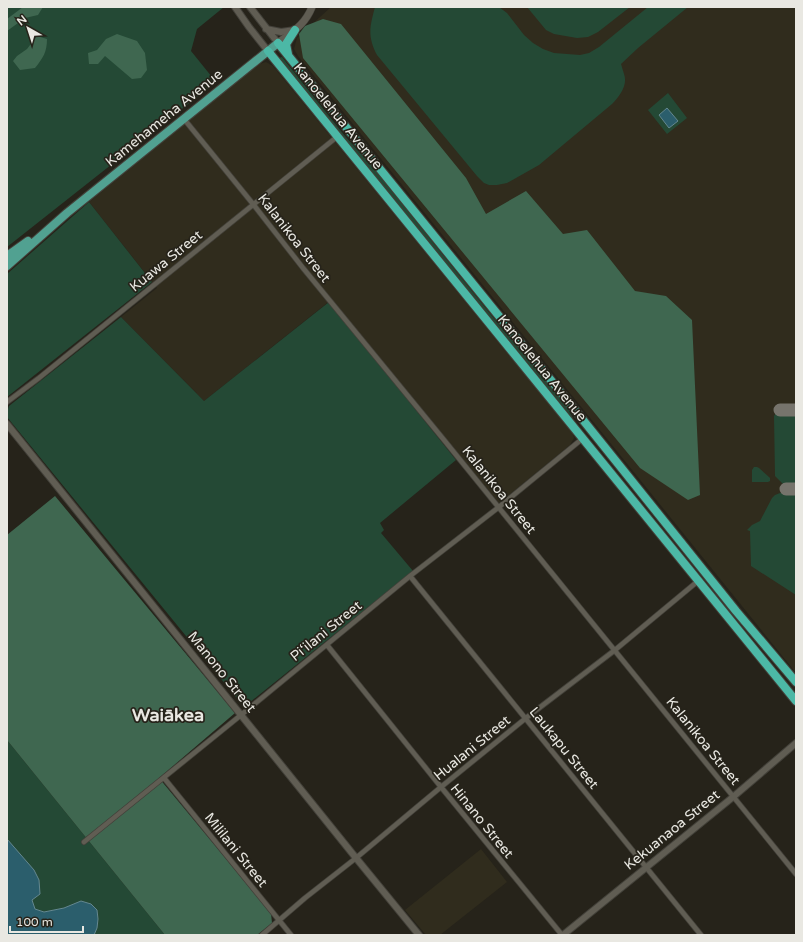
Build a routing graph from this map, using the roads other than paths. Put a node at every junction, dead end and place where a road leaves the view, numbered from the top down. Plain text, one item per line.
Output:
1 (235, 7) edge
2 (250, 7) edge
3 (312, 7) edge
4 (266, 29) junction
5 (295, 30) junction
6 (278, 44) junction
7 (268, 51) junction
8 (289, 57) junction
9 (184, 119) junction
10 (338, 136) junction
11 (253, 204) junction
12 (67, 213) junction
13 (7, 256) edge
14 (7, 266) edge
15 (7, 402) edge
16 (575, 410) junction
17 (7, 424) edge
18 (582, 439) junction
19 (602, 444) junction
20 (498, 507) junction
21 (410, 576) junction
22 (698, 581) junction
23 (327, 645) junction
24 (615, 650) junction
25 (796, 682) edge
26 (796, 701) edge
27 (241, 715) junction
28 (526, 718) junction
29 (796, 743) edge
30 (164, 778) junction
31 (441, 787) junction
32 (733, 797) junction
33 (84, 842) dead end
34 (356, 858) junction
35 (646, 867) junction
36 (796, 874) edge
37 (279, 920) junction
38 (262, 935) edge
39 (291, 935) edge
40 (419, 935) edge
41 (562, 935) edge
42 (701, 935) edge

1 - 7 street
2 - 4 street
3 - 5 main road
4 - 5 street
4 - 6 street
5 - 6 main road
5 - 8 highway
6 - 7 main road, Kamehameha Avenue
6 - 8 highway, Kanoelehua Avenue
7 - 9 main road, Kamehameha Avenue
7 - 10 highway, Kanoelehua Avenue
8 - 16 highway, Kanoelehua Avenue
9 - 11 street, Kalanikoa Street
9 - 12 main road, Kamehameha Avenue
10 - 11 street, Kuawa Street
10 - 18 highway, Kanoelehua Avenue
11 - 15 street, Kuawa Street
11 - 20 street, Kalanikoa Street
12 - 13 main road, Kamehameha Avenue
12 - 14 main road, Kamehameha Avenue
16 - 18 highway
16 - 19 highway, Kanoelehua Avenue
17 - 27 street, Manono Street
18 - 19 highway
18 - 20 street, Pi‘ilani Street
18 - 22 highway, Kanoelehua Avenue
19 - 25 highway, Kanoelehua Avenue
20 - 21 street, Pi‘ilani Street
20 - 24 street, Kalanikoa Street
21 - 23 street, Pi‘ilani Street
21 - 28 street, Laukapu Street
22 - 24 street, Hualani Street
22 - 26 highway, Kanoelehua Avenue
23 - 27 street, Pi‘ilani Street
23 - 31 street, Hinano Street
24 - 28 street, Hualani Street
24 - 32 street, Kalanikoa Street
27 - 30 street, Pi‘ilani Street
27 - 34 street, Manono Street
28 - 31 street, Hualani Street
28 - 35 street, Laukapu Street
29 - 32 street, Kekuanaoa Street
30 - 33 street, Pi‘ilani Street
30 - 37 street, Mililani Street
31 - 34 street, Hualani Street
31 - 41 street, Hinano Street
32 - 35 street, Kekuanaoa Street
32 - 36 street, Kalanikoa Street
34 - 37 street, Hualani Street
34 - 40 street, Manono Street
35 - 41 street, Kekuanaoa Street
35 - 42 street, Laukapu Street
37 - 38 street, Hualani Street
37 - 39 street, Mililani Street

